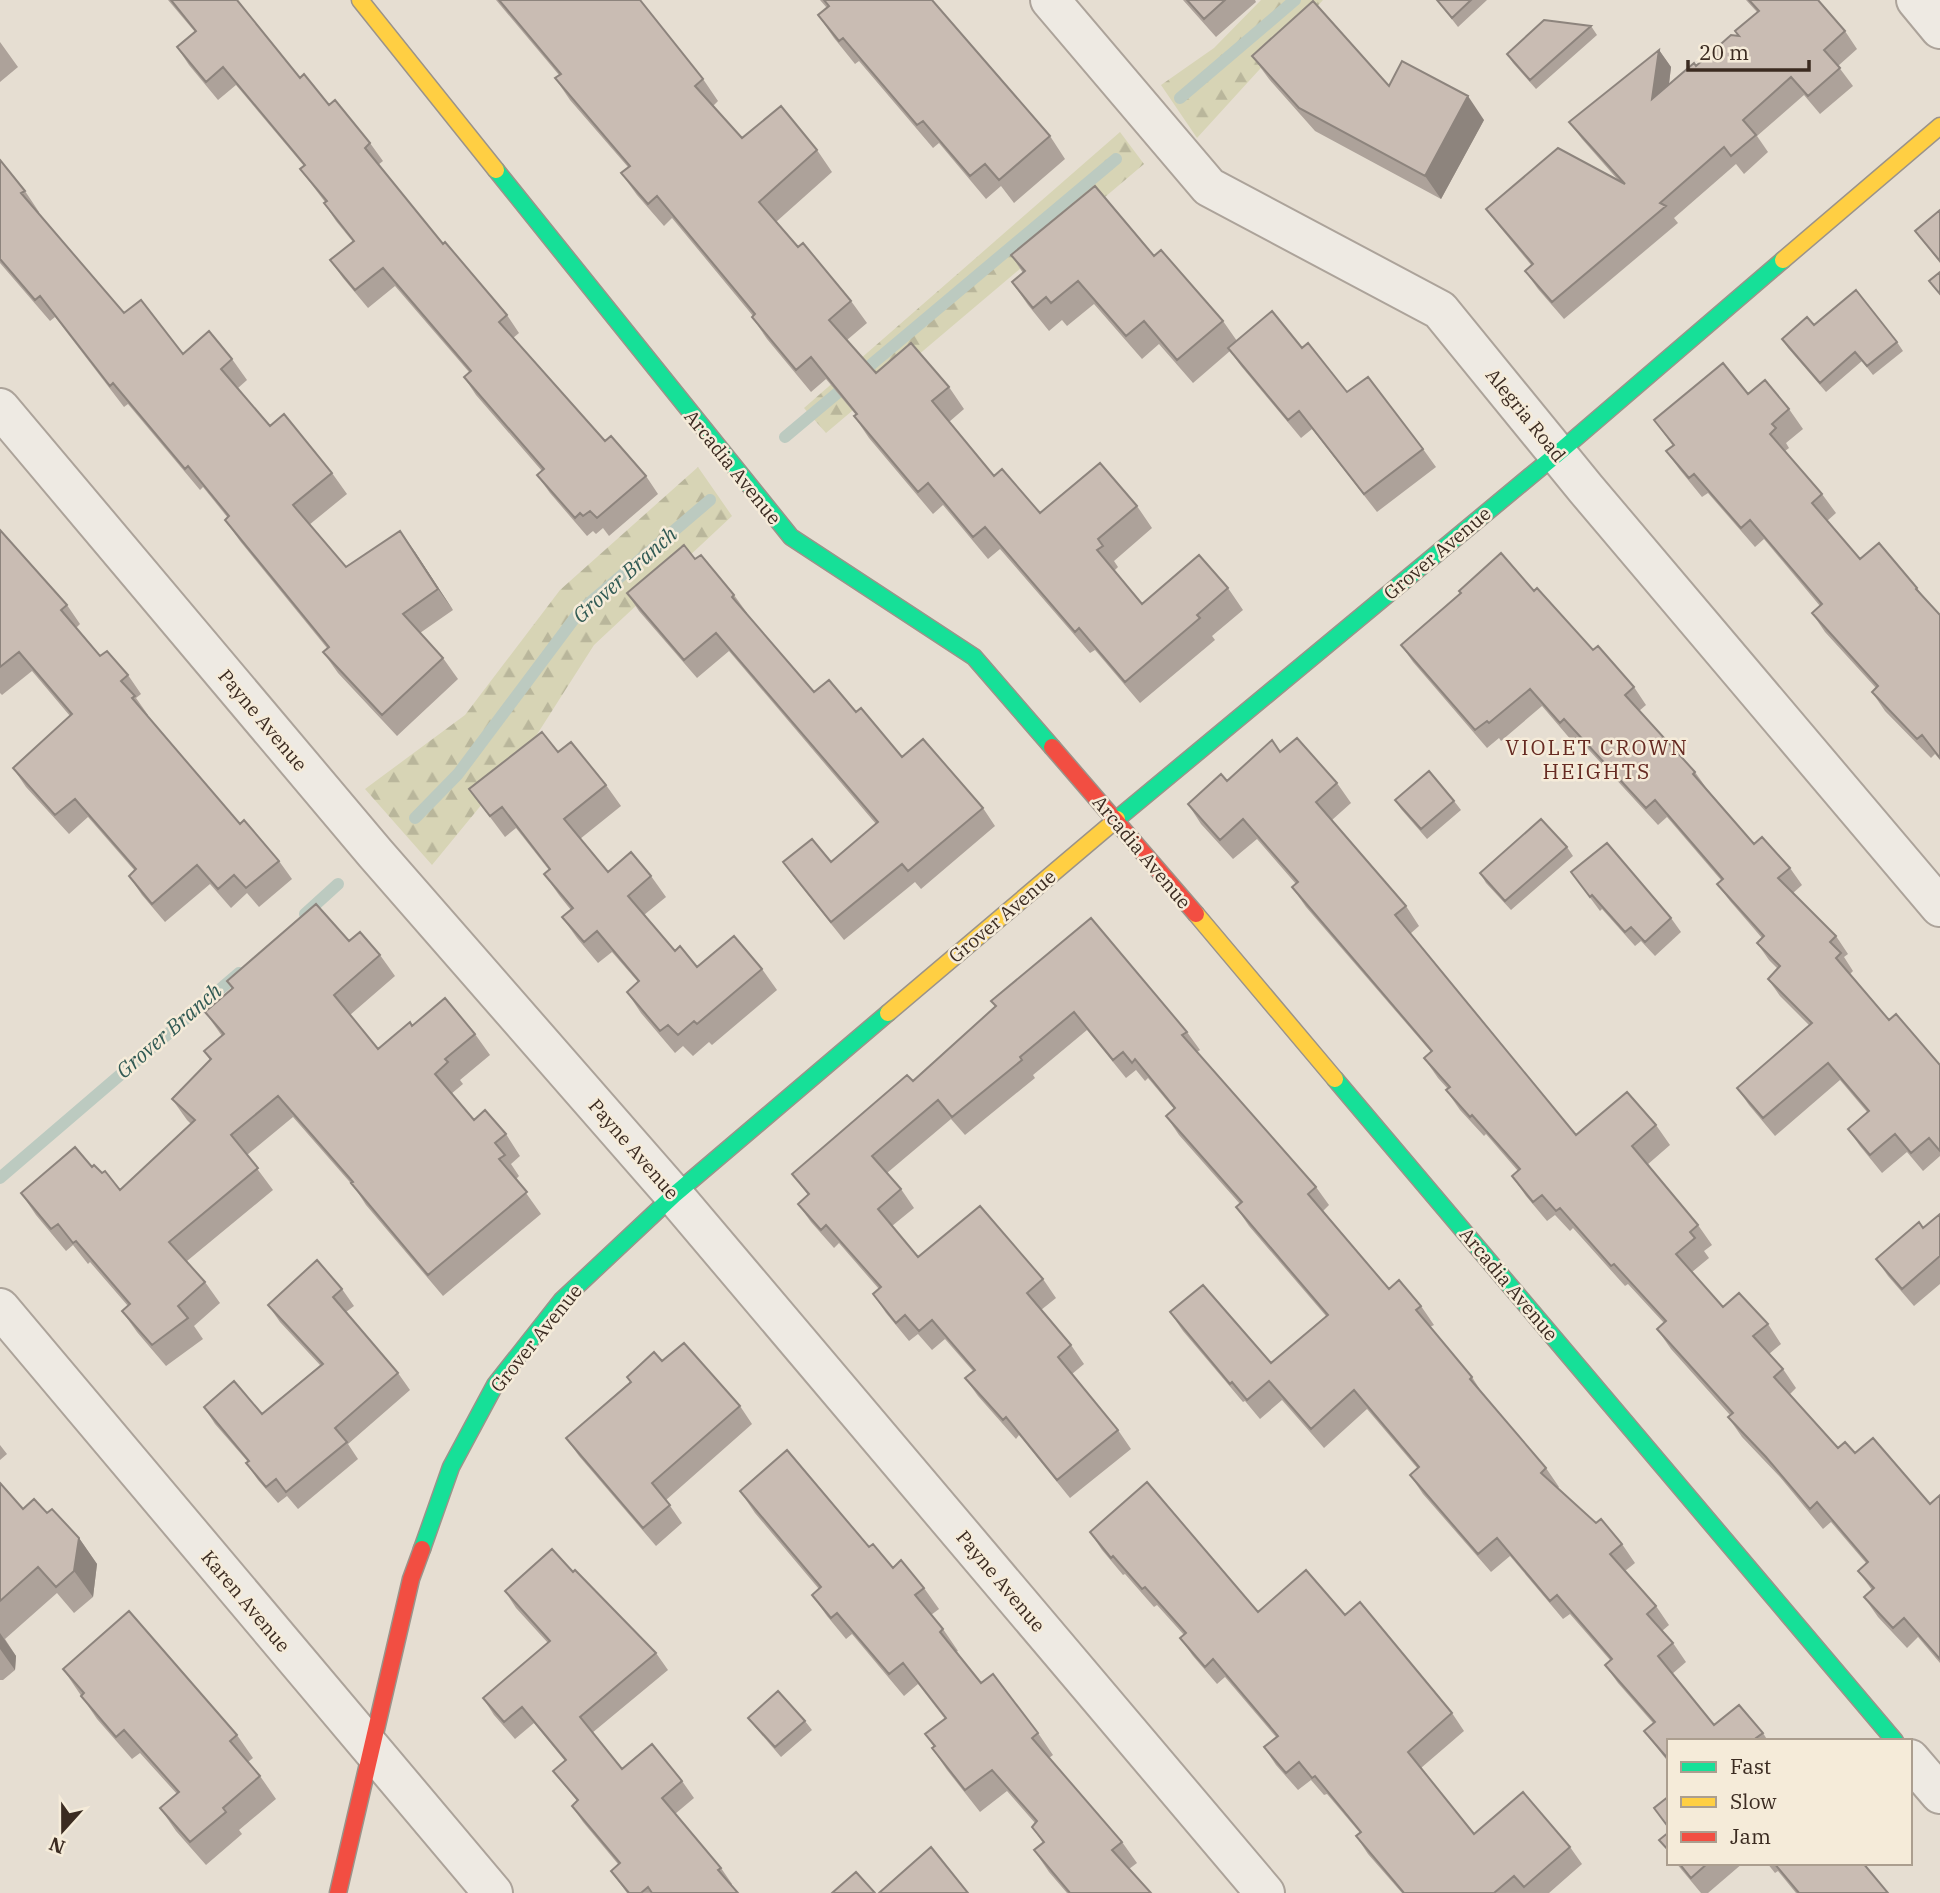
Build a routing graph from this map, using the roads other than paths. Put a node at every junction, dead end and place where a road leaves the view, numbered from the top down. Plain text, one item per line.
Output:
1 (360, 0) edge
2 (1050, 0) edge
3 (1916, 0) edge
4 (1940, 29) edge
5 (1940, 126) edge
6 (0, 408) edge
7 (1557, 454) junction
8 (1116, 820) junction
9 (1940, 907) edge
10 (674, 1195) junction
11 (0, 1308) edge
12 (1893, 1739) edge
13 (370, 1748) junction
14 (1912, 1761) edge
15 (1940, 1794) edge
16 (338, 1893) edge
17 (493, 1893) edge
18 (1265, 1893) edge

1 - 8 street, Arcadia Avenue
2 - 7 street, Alegria Road
3 - 4 street
5 - 7 street, Grover Avenue
6 - 10 street, Payne Avenue
7 - 8 street, Grover Avenue
7 - 9 street, Alegria Road
8 - 10 street, Grover Avenue
8 - 12 street, Arcadia Avenue
10 - 13 street, Grover Avenue
10 - 18 street, Payne Avenue
11 - 13 street, Karen Avenue
13 - 16 street, Grover Avenue
13 - 17 street, Karen Avenue
14 - 15 street

